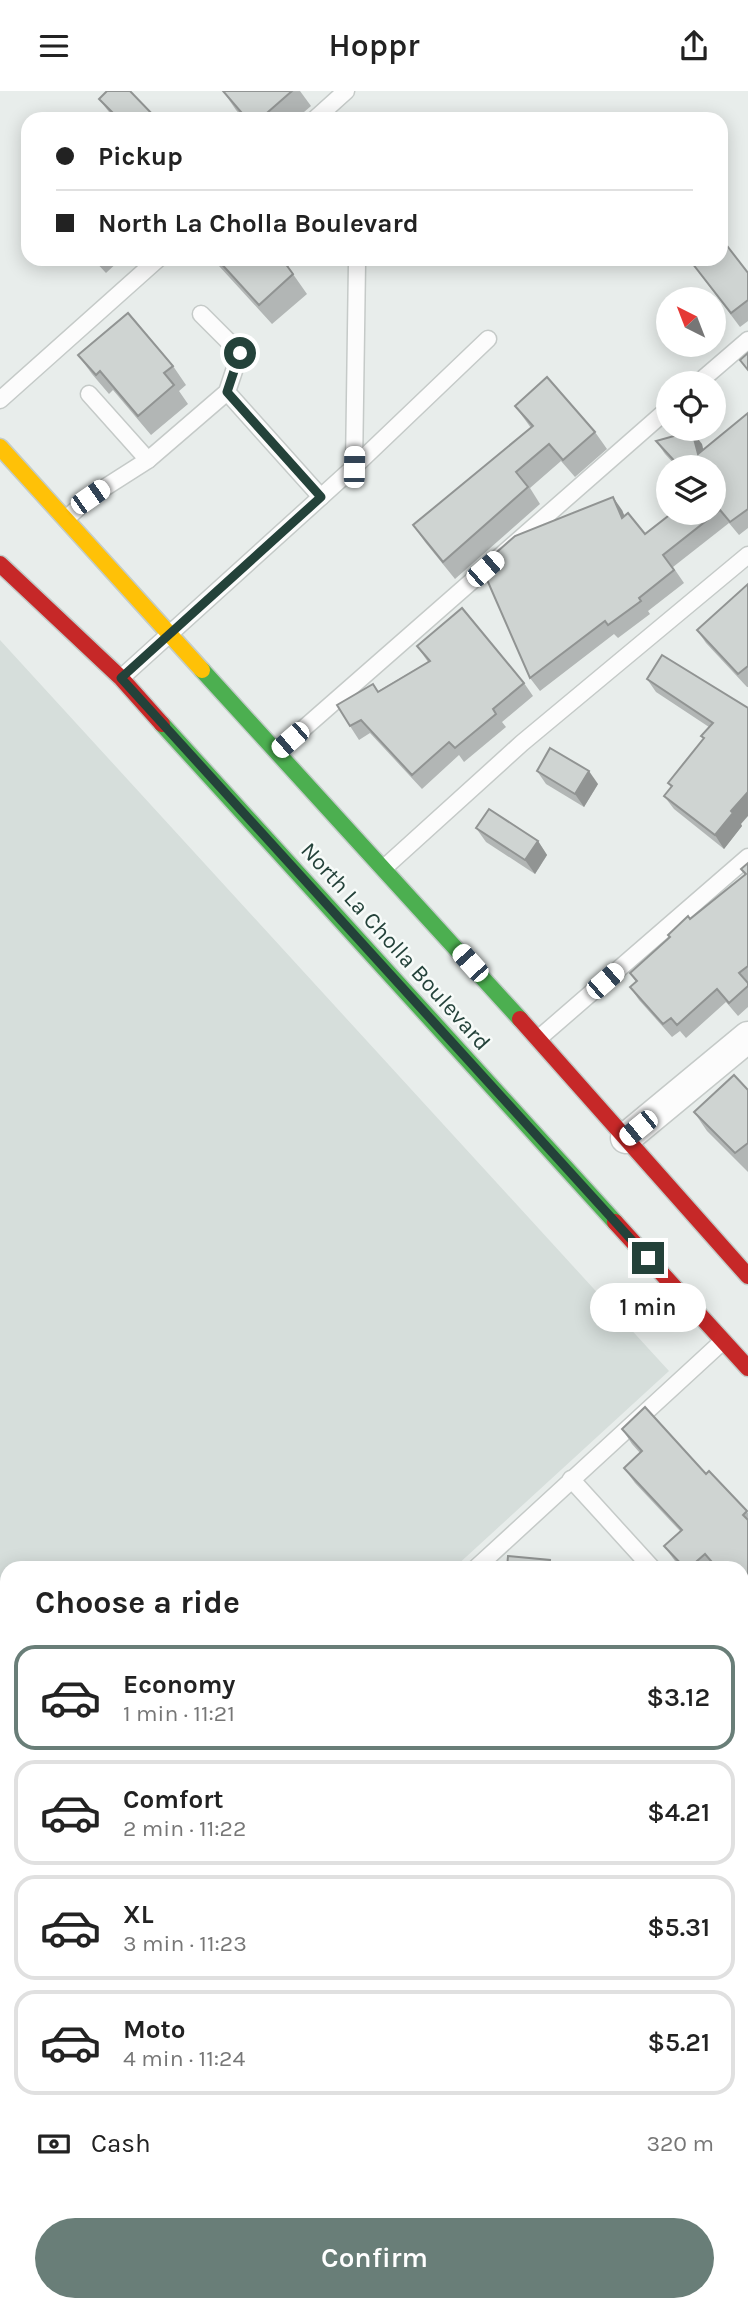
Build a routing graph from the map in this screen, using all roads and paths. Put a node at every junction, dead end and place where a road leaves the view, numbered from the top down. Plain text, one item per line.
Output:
1 (346, 91) edge
2 (323, 112) edge
3 (150, 266) edge
4 (357, 266) edge
5 (201, 314) dead end
6 (488, 339) dead end
7 (748, 340) edge
8 (712, 371) edge
9 (227, 392) junction
10 (89, 394) dead end
11 (0, 400) edge
12 (656, 420) edge
13 (0, 447) edge
14 (148, 460) junction
15 (354, 467) junction
16 (321, 497) junction
17 (66, 519) junction
18 (748, 555) edge
19 (0, 564) edge
20 (172, 634) junction
21 (121, 678) junction
22 (278, 751) junction
23 (748, 857) edge
24 (384, 869) junction
25 (748, 1037) edge
26 (538, 1039) junction
27 (626, 1138) junction
28 (748, 1276) edge
29 (723, 1341) junction
30 (748, 1368) edge
31 (571, 1479) junction
32 (483, 1561) edge
33 (646, 1561) edge

1 - 2 lane
3 - 11 lane
4 - 15 lane
5 - 9 lane
6 - 15 lane
7 - 8 lane
9 - 14 lane
9 - 16 lane
10 - 14 lane
12 - 22 lane
13 - 17 main road, North La Cholla Boulevard
14 - 17 lane
15 - 16 lane
16 - 20 lane
17 - 20 main road, North La Cholla Boulevard
18 - 24 lane
19 - 21 main road, North La Cholla Boulevard
20 - 21 lane
20 - 22 main road, North La Cholla Boulevard
21 - 29 main road, North La Cholla Boulevard
22 - 24 main road, North La Cholla Boulevard
23 - 26 lane
24 - 26 main road, North La Cholla Boulevard
25 - 27 street
26 - 27 main road, North La Cholla Boulevard
27 - 28 main road, North La Cholla Boulevard
29 - 30 main road, North La Cholla Boulevard
29 - 31 lane
31 - 32 lane
31 - 33 lane

